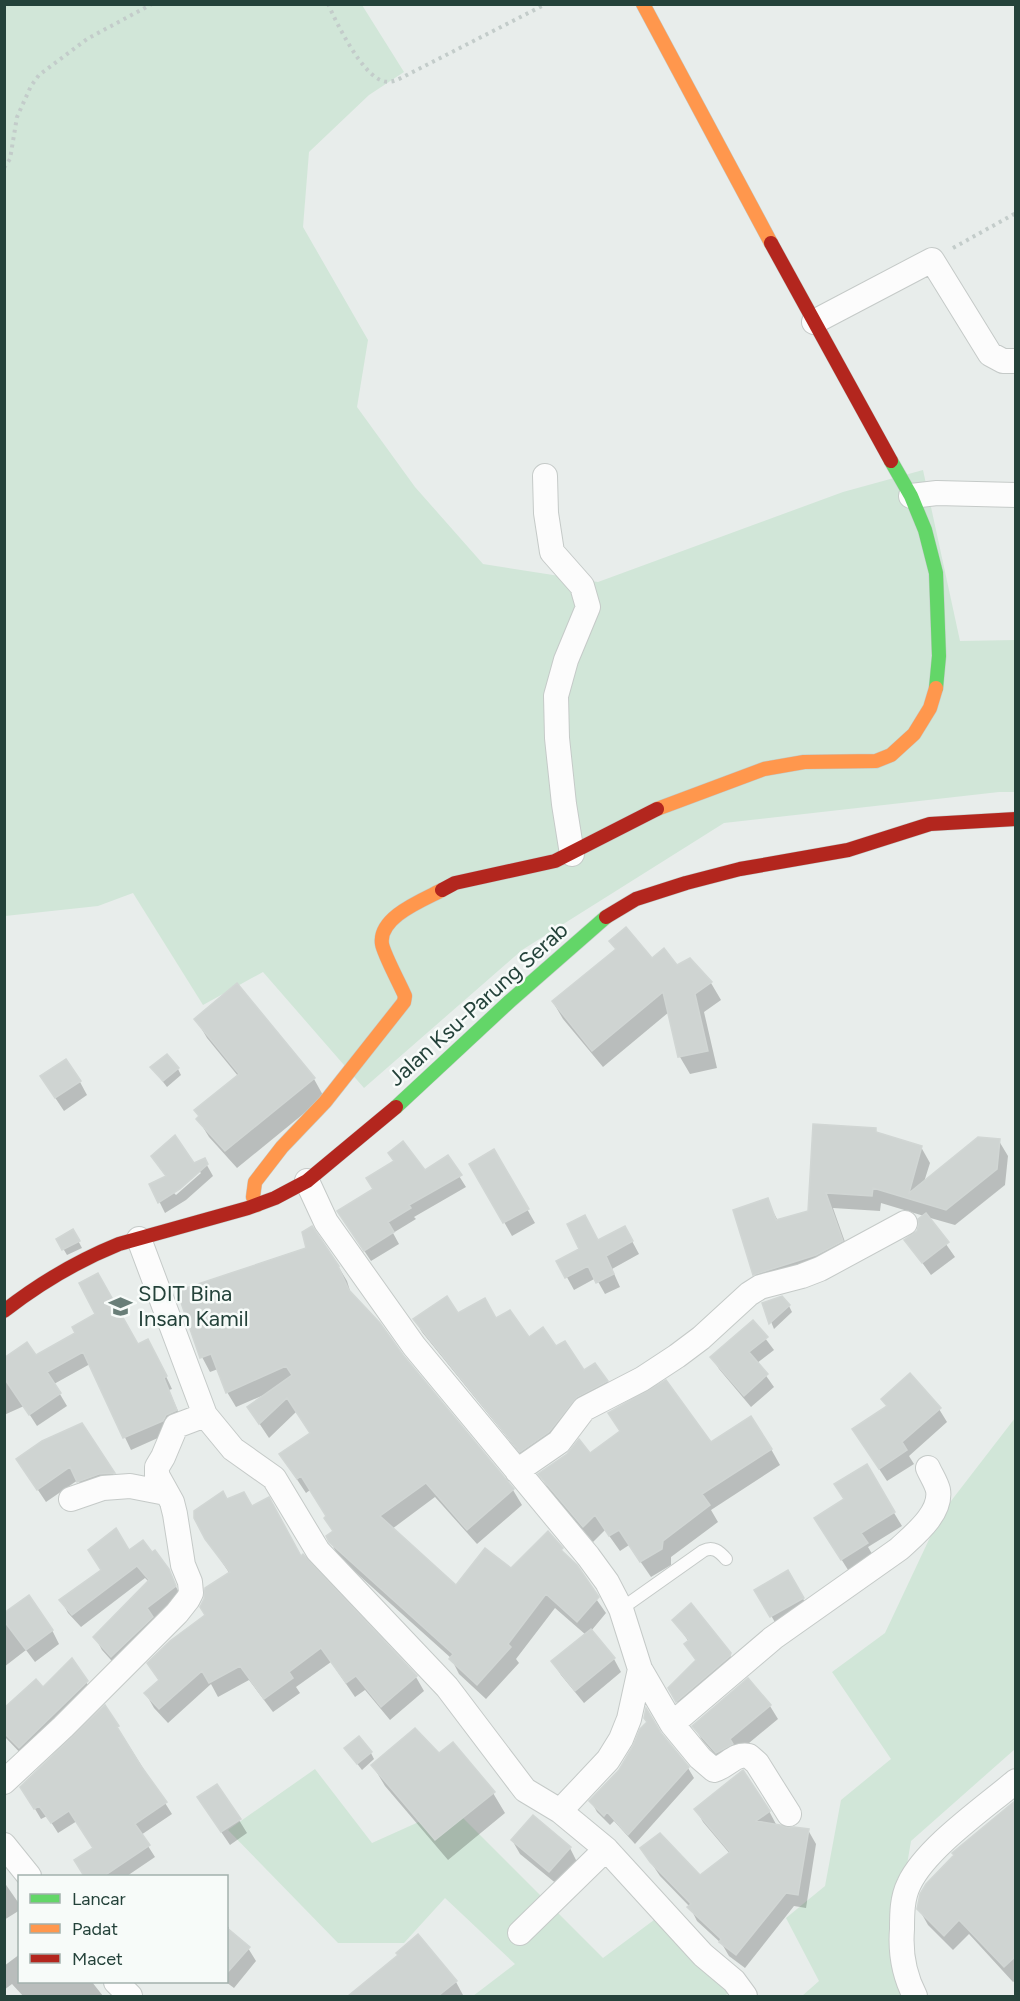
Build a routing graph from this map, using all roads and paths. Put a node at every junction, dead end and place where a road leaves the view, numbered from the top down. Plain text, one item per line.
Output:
1 (152, 4) edge
2 (328, 4) edge
3 (546, 4) edge
4 (643, 4) edge
5 (4, 168) edge
6 (1016, 213) edge
7 (932, 260) junction
8 (814, 322) junction
9 (1016, 362) edge
10 (545, 476) dead end
11 (911, 495) junction
12 (1016, 495) edge
13 (1016, 819) edge
14 (572, 854) junction
15 (307, 1181) junction
16 (257, 1205) junction
17 (905, 1223) dead end
18 (139, 1239) junction
19 (4, 1311) edge
20 (205, 1415) junction
21 (928, 1468) dead end
22 (517, 1471) junction
23 (166, 1493) junction
24 (71, 1499) dead end
25 (726, 1559) dead end
26 (621, 1609) junction
27 (640, 1669) junction
28 (672, 1724) junction
29 (1016, 1781) edge
30 (4, 1782) edge
31 (560, 1811) junction
32 (789, 1814) dead end
33 (4, 1845) edge
34 (606, 1849) junction
35 (28, 1875) edge
36 (520, 1932) dead end
37 (117, 1983) edge
38 (130, 1996) edge
39 (745, 1996) edge
40 (915, 1996) edge

1 - 5 path
2 - 3 path
4 - 8 street
6 - 7 path
7 - 8 street
7 - 9 street
8 - 11 street
10 - 14 street
11 - 12 street
11 - 14 street
13 - 15 street, Jalan Ksu-Parung Serab
14 - 16 street
15 - 16 street, Jalan Ksu-Parung Serab
15 - 22 street
16 - 18 street, Jalan Ksu-Parung Serab
17 - 22 street
18 - 19 street, Jalan Ksu-Parung Serab
18 - 20 street
20 - 23 street
20 - 31 street
21 - 28 street
22 - 26 street
23 - 24 street
23 - 30 street
25 - 26 lane
26 - 27 street
27 - 28 street
27 - 31 street
28 - 32 street
29 - 40 street
31 - 34 street
33 - 35 street
34 - 36 street
34 - 39 street
37 - 38 street

